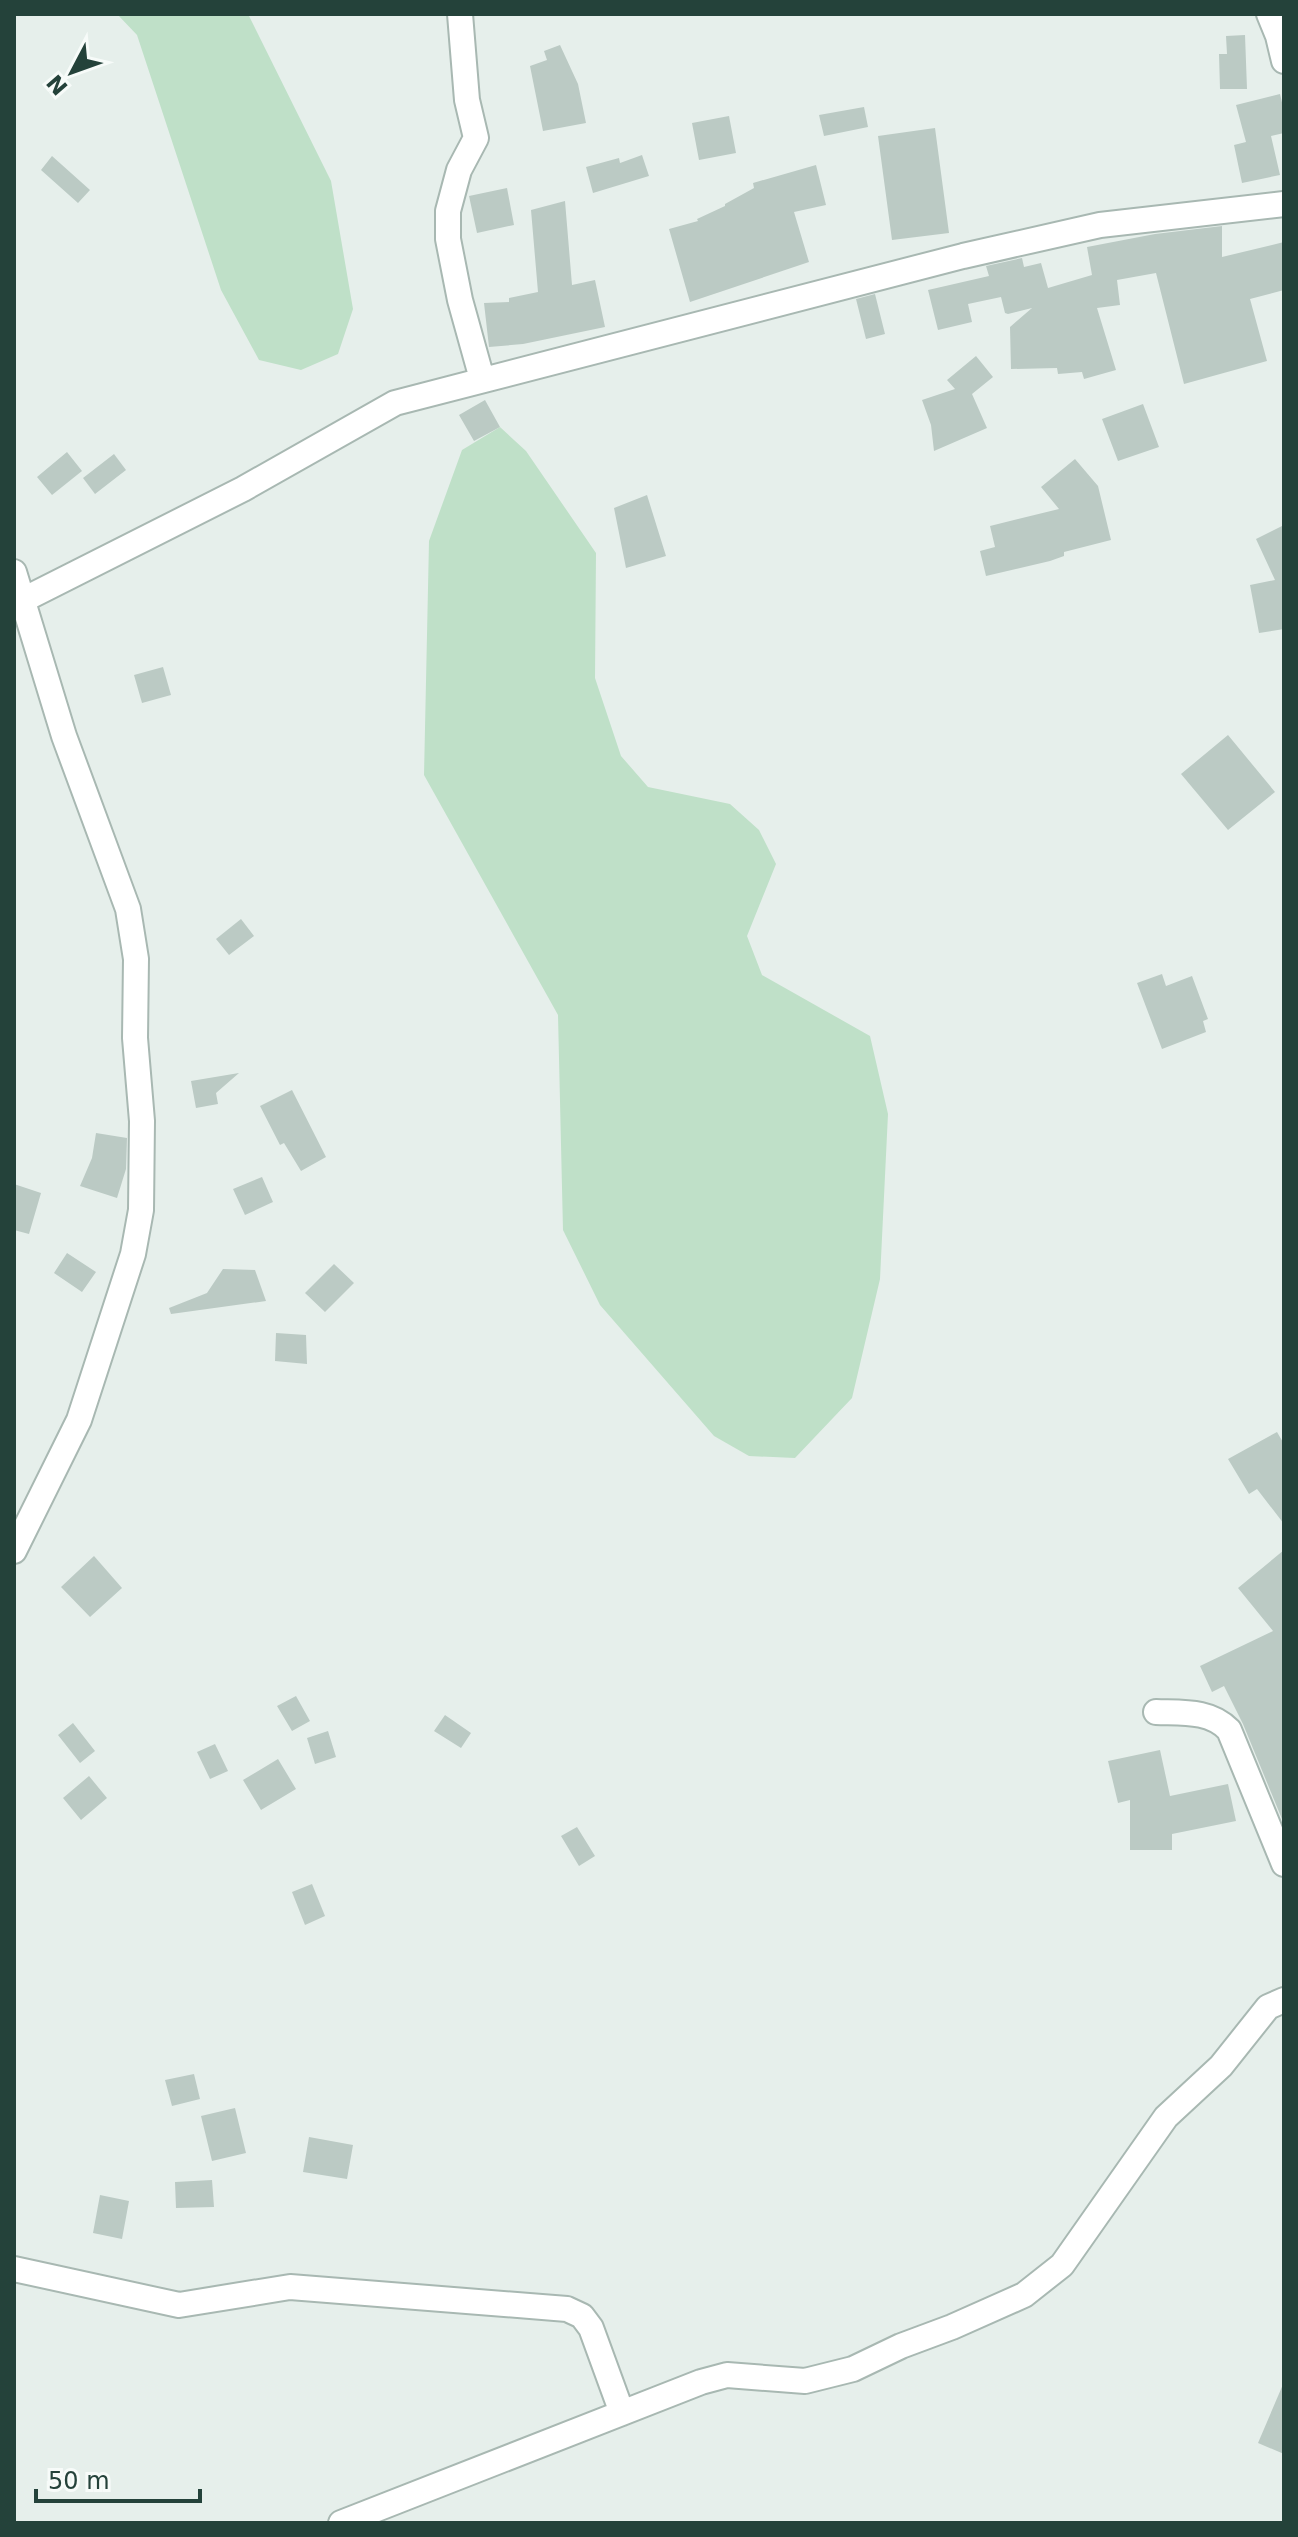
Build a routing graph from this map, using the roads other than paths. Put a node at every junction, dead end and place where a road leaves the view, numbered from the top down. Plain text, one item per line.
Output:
1 (460, 14) edge
2 (1269, 14) edge
3 (1284, 61) edge
4 (1284, 204) edge
5 (482, 379) junction
6 (14, 572) edge
7 (23, 600) junction
8 (14, 1551) edge
9 (1156, 1712) dead end
10 (1284, 1864) edge
11 (1284, 2000) edge
12 (14, 2269) edge
13 (622, 2413) junction
14 (341, 2523) edge

1 - 5 street
2 - 3 street
4 - 5 street
5 - 7 street
6 - 7 street
7 - 8 street
9 - 10 street
11 - 13 street
12 - 13 street
13 - 14 street

